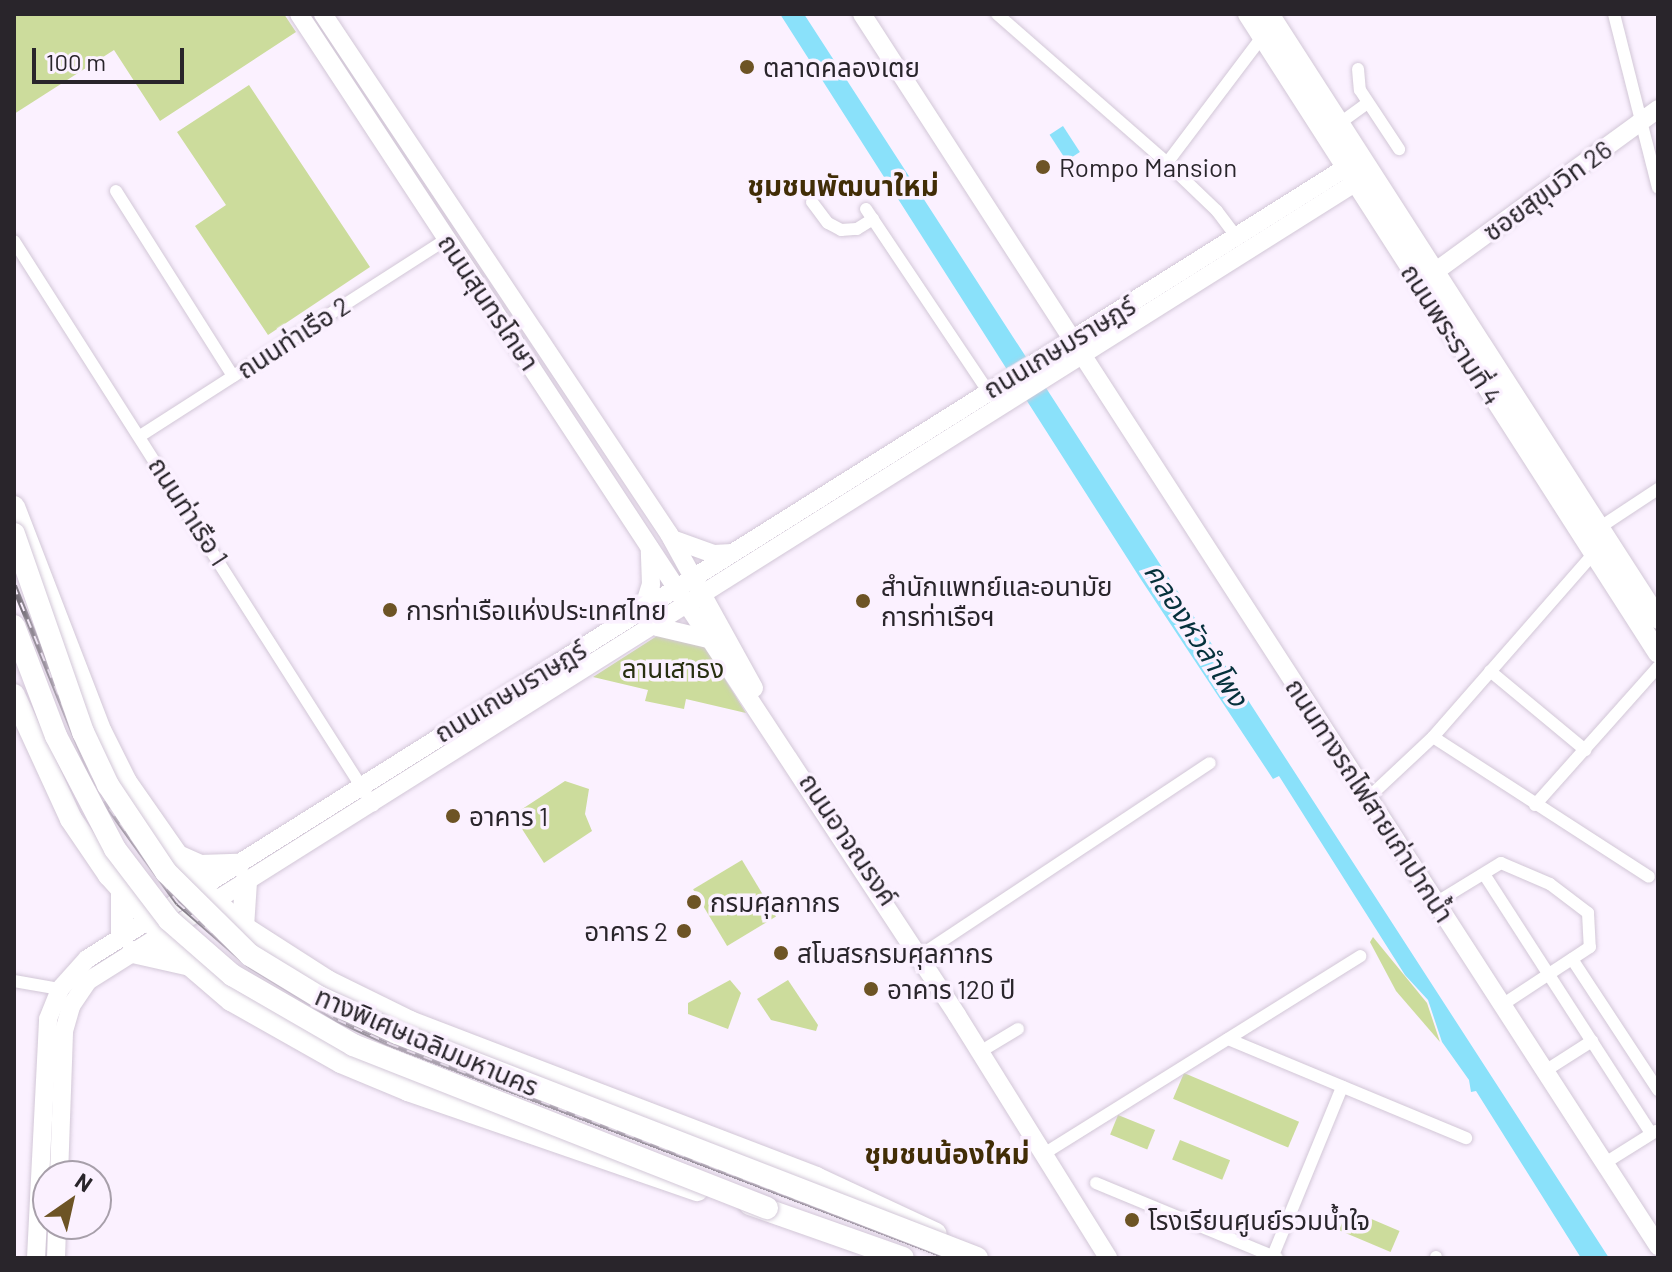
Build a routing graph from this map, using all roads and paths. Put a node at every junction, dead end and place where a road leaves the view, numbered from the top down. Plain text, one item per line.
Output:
1 (299, 14) edge
2 (323, 14) edge
3 (862, 14) edge
4 (997, 14) edge
5 (1248, 14) edge
6 (1269, 14) edge
7 (1614, 14) edge
8 (1262, 37) junction
9 (1358, 69) dead end
10 (1368, 103) junction
11 (1658, 109) edge
12 (1642, 121) junction
13 (1340, 123) junction
14 (1399, 149) dead end
15 (1167, 163) junction
16 (1358, 170) junction
17 (1658, 188) edge
18 (116, 191) dead end
19 (812, 202) dead end
20 (447, 239) junction
21 (1238, 239) junction
22 (14, 241) edge
23 (1201, 271) junction
24 (1436, 271) junction
25 (1076, 347) junction
26 (1046, 364) junction
27 (233, 376) junction
28 (994, 385) junction
29 (140, 436) junction
30 (893, 461) junction
31 (1658, 489) edge
32 (14, 507) edge
33 (14, 534) edge
34 (672, 539) junction
35 (1592, 540) junction
36 (649, 544) junction
37 (737, 561) junction
38 (696, 577) junction
39 (678, 589) junction
40 (705, 594) junction
41 (689, 606) junction
42 (642, 612) junction
43 (1658, 619) edge
44 (14, 626) edge
45 (657, 627) junction
46 (720, 637) junction
47 (1658, 653) edge
48 (1658, 667) edge
49 (1490, 671) junction
50 (14, 695) edge
51 (1433, 737) junction
52 (1585, 750) junction
53 (1210, 763) dead end
54 (363, 781) junction
55 (1369, 797) junction
56 (373, 805) junction
57 (1535, 805) junction
58 (177, 856) junction
59 (242, 874) junction
60 (1484, 874) junction
61 (1649, 877) dead end
62 (122, 890) junction
63 (206, 895) junction
64 (1437, 902) junction
65 (155, 927) junction
66 (243, 927) junction
67 (128, 944) junction
68 (924, 953) junction
69 (1360, 956) dead end
70 (1572, 959) junction
71 (190, 965) junction
72 (1549, 974) junction
73 (14, 981) edge
74 (60, 989) junction
75 (1502, 1005) junction
76 (1018, 1029) dead end
77 (1228, 1039) junction
78 (1592, 1041) junction
79 (988, 1047) junction
80 (1545, 1071) junction
81 (1342, 1087) junction
82 (1658, 1090) edge
83 (1655, 1131) edge
84 (1466, 1138) dead end
85 (1050, 1150) junction
86 (60, 1160) edge
87 (1605, 1163) junction
88 (1096, 1183) dead end
89 (767, 1208) junction
90 (1658, 1246) edge
91 (1274, 1257) edge
92 (36, 1258) edge
93 (903, 1258) edge
94 (980, 1258) edge
95 (1108, 1258) edge
96 (1115, 1258) edge

1 - 20 street, ถนนสุนทรโกษา
2 - 34 street, ถนนสุนทรโกษา
3 - 25 street, ถนนทางรถไฟสายเก่าปากน้ำ
4 - 15 street
5 - 8 main road, ถนนพระรามที่ 4
6 - 13 main road, ถนนพระรามที่ 4
7 - 12 street
8 - 15 street
8 - 16 main road, ถนนพระรามที่ 4
9 - 10 street
10 - 13 street
10 - 14 street
11 - 12 street, ซอยสุขุมวิท 26
12 - 17 street
12 - 24 street, ซอยสุขุมวิท 26
13 - 16 main road, ถนนพระรามที่ 4
15 - 21 street
16 - 21 street, ถนนเกษมราษฎร์
16 - 23 street, ถนนเกษมราษฎร์
16 - 24 main road, ถนนพระรามที่ 4
16 - 35 main road, ถนนพระรามที่ 4
18 - 27 street
19 - 28 street
20 - 27 street, ถนนท่าเรือ 2
20 - 36 street, ถนนสุนทรโกษา
21 - 23 street, ถนนเกษมราษฎร์
22 - 29 street, ถนนท่าเรือ 1
23 - 25 street, ถนนเกษมราษฎร์
24 - 35 main road, ถนนพระรามที่ 4
25 - 26 street, ถนนเกษมราษฎร์
25 - 55 street, ถนนทางรถไฟสายเก่าปากน้ำ
26 - 28 street, ถนนเกษมราษฎร์
26 - 30 street, ถนนเกษมราษฎร์
27 - 29 street, ถนนท่าเรือ 2
28 - 30 street, ถนนเกษมราษฎร์
29 - 54 street, ถนนท่าเรือ 1
30 - 37 street, ถนนเกษมราษฎร์
31 - 35 street
32 - 58 highway
33 - 94 highway, ทางพิเศษเฉลิมมหานคร, bridge
34 - 37 street
34 - 38 street, ถนนสุนทรโกษา
35 - 43 main road, ถนนพระรามที่ 4
35 - 47 main road, ถนนพระรามที่ 4
35 - 49 street
36 - 39 street, ถนนสุนทรโกษา
36 - 42 street
37 - 38 street, ถนนเกษมราษฎร์
37 - 40 street, ถนนเกษมราษฎร์
37 - 46 street
38 - 39 street, ถนนเกษมราษฎร์
38 - 40 street, ถนนอาจณรงค์
39 - 41 street, ถนนอาจณรงค์
39 - 42 street, ถนนเกษมราษฎร์
40 - 41 street, ถนนเกษมราษฎร์
40 - 46 street, ถนนอาจณรงค์
41 - 45 street, ถนนเกษมราษฎร์
41 - 46 street, ถนนอาจณรงค์
42 - 54 street, ถนนเกษมราษฎร์
44 - 89 highway, ทางพิเศษเฉลิมมหานคร, bridge
45 - 46 street
45 - 56 street, ถนนเกษมราษฎร์
46 - 68 street, ถนนอาจณรงค์
46 - 95 street, ถนนอาจณรงค์
48 - 52 street
49 - 51 street
49 - 52 street
50 - 62 highway
51 - 55 street
51 - 57 street
52 - 57 street
53 - 68 street
54 - 56 street, ถนนท่าเรือ 1
54 - 59 street, ถนนเกษมราษฎร์
55 - 64 street, ถนนทางรถไฟสายเก่าปากน้ำ
56 - 59 street, ถนนเกษมราษฎร์
57 - 61 street
58 - 59 highway
58 - 63 highway
59 - 63 street, ถนนเกษมราษฎร์
59 - 66 highway
60 - 64 street
60 - 70 street
60 - 72 street
62 - 65 highway
62 - 67 highway
63 - 65 street, ถนนเกษมราษฎร์
63 - 66 highway
64 - 75 street, ถนนทางรถไฟสายเก่าปากน้ำ
65 - 67 street, ถนนเกษมราษฎร์
65 - 71 highway
66 - 94 highway, bridge
67 - 71 highway
67 - 74 street, ถนนเกษมราษฎร์
67 - 86 street, ถนนเกษมราษฎร์
68 - 79 street, ถนนอาจณรงค์
69 - 77 street
70 - 72 street
70 - 82 street
71 - 89 highway, bridge
72 - 75 street
72 - 78 street
73 - 74 street
74 - 92 street, ถนนเกษมราษฎร์
75 - 80 street, ถนนทางรถไฟสายเก่าปากน้ำ
76 - 79 street
77 - 81 street
77 - 85 street
78 - 80 street
78 - 83 street
79 - 85 street, ถนนอาจณรงค์
80 - 87 street, ถนนทางรถไฟสายเก่าปากน้ำ
81 - 84 street
81 - 91 street
83 - 87 street
85 - 96 street, ถนนอาจณรงค์
87 - 90 street, ถนนทางรถไฟสายเก่าปากน้ำ
88 - 91 street
89 - 93 highway, ทางพิเศษเฉลิมมหานคร

